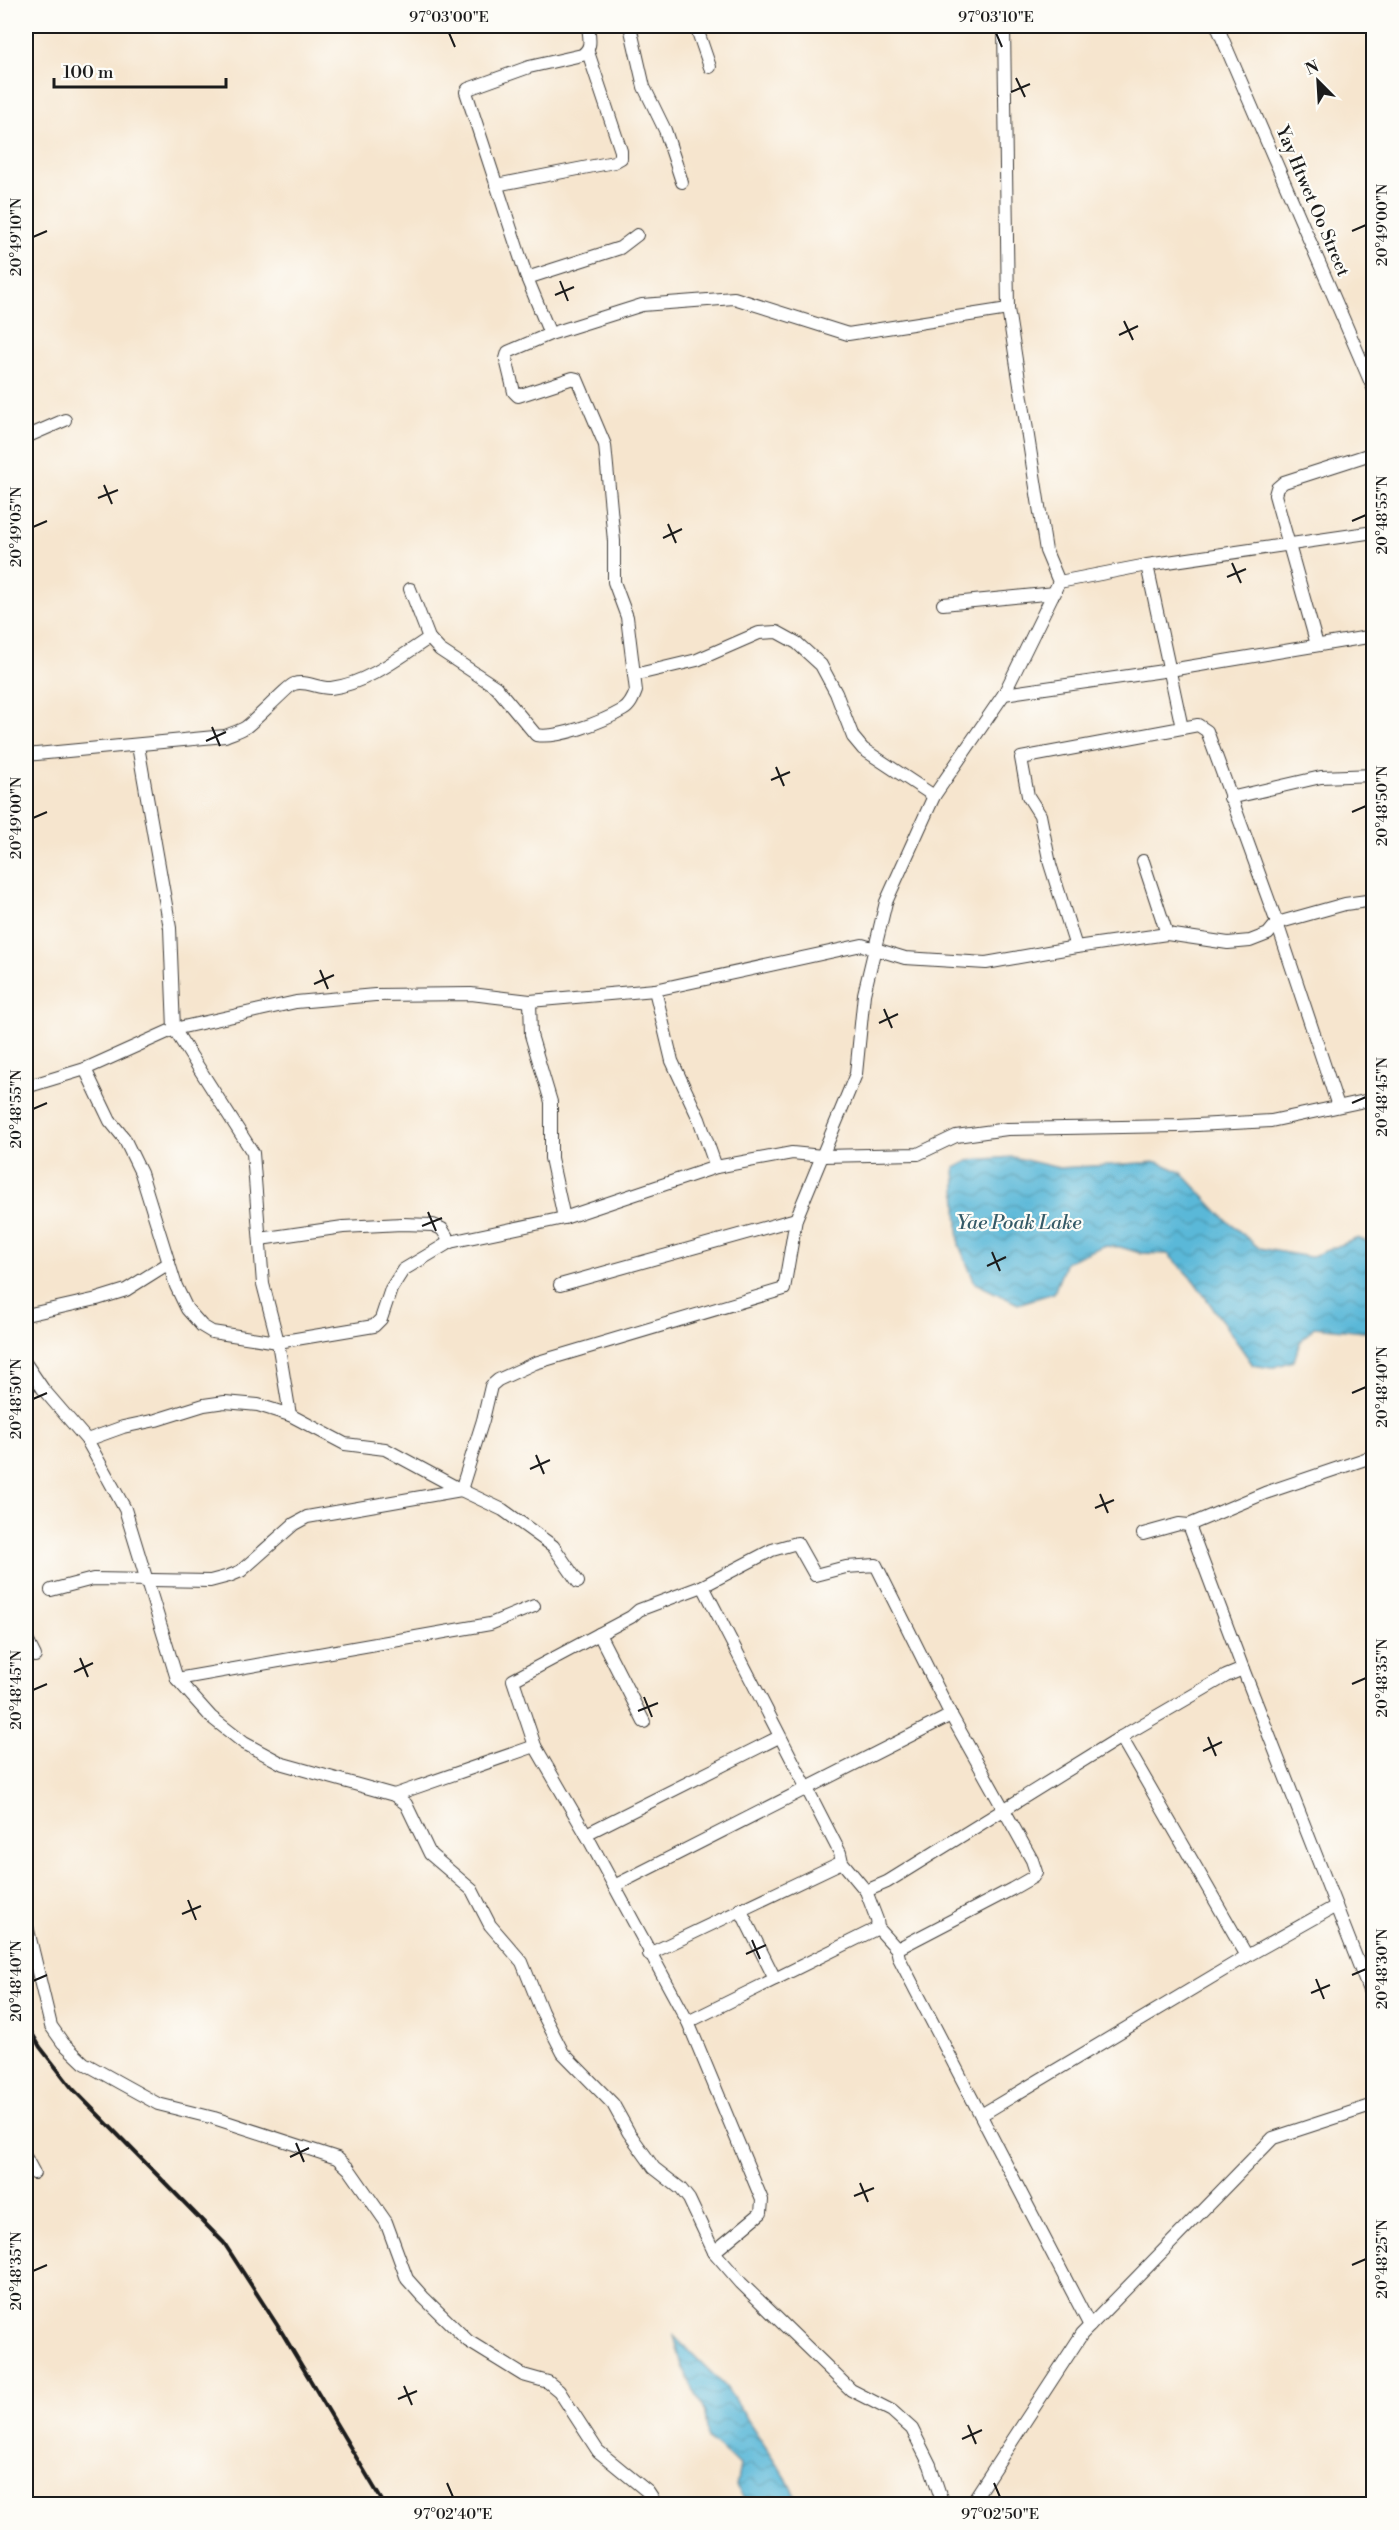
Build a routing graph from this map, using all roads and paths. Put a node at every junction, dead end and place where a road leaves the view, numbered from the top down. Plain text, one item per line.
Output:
1 (588, 26) edge
2 (630, 26) edge
3 (696, 26) edge
4 (1004, 26) edge
5 (1217, 26) edge
6 (588, 52) junction
7 (710, 67) dead end
8 (682, 182) dead end
9 (496, 185) junction
10 (637, 235) dead end
11 (527, 278) junction
12 (1008, 309) junction
13 (550, 334) junction
14 (1374, 390) edge
15 (65, 420) dead end
16 (26, 437) edge
17 (1374, 453) edge
18 (1374, 532) edge
19 (1290, 544) junction
20 (1147, 565) junction
21 (1057, 588) junction
22 (411, 589) dead end
23 (943, 604) dead end
24 (1374, 636) edge
25 (429, 638) junction
26 (1317, 645) junction
27 (1170, 670) junction
28 (634, 675) junction
29 (1005, 694) junction
30 (1182, 728) junction
31 (138, 746) junction
32 (26, 755) edge
33 (1374, 775) edge
34 (934, 796) junction
35 (1230, 798) junction
36 (1143, 861) dead end
37 (1374, 900) edge
38 (1277, 923) junction
39 (1167, 934) junction
40 (1076, 947) junction
41 (876, 951) junction
42 (655, 990) junction
43 (530, 1001) junction
44 (174, 1029) junction
45 (85, 1069) junction
46 (26, 1087) edge
47 (1374, 1099) edge
48 (1338, 1106) junction
49 (822, 1156) junction
50 (716, 1167) junction
51 (564, 1218) junction
52 (796, 1219) junction
53 (260, 1239) junction
54 (450, 1242) junction
55 (169, 1263) junction
56 (560, 1285) dead end
57 (26, 1315) edge
58 (278, 1342) junction
59 (26, 1364) edge
60 (290, 1415) junction
61 (87, 1440) junction
62 (1374, 1456) edge
63 (461, 1490) junction
64 (1189, 1525) junction
65 (1143, 1534) dead end
66 (148, 1580) junction
67 (578, 1582) dead end
68 (703, 1586) junction
69 (51, 1590) dead end
70 (534, 1606) dead end
71 (599, 1634) junction
72 (26, 1638) edge
73 (35, 1656) dead end
74 (1243, 1669) junction
75 (177, 1679) junction
76 (951, 1715) junction
77 (644, 1722) dead end
78 (779, 1737) junction
79 (1121, 1737) junction
80 (535, 1746) junction
81 (807, 1789) junction
82 (394, 1795) junction
83 (1004, 1809) junction
84 (586, 1834) junction
85 (842, 1862) junction
86 (614, 1886) junction
87 (866, 1891) junction
88 (1336, 1906) junction
89 (740, 1910) junction
90 (26, 1922) edge
91 (878, 1928) junction
92 (897, 1949) junction
93 (649, 1954) junction
94 (1247, 1956) junction
95 (775, 1979) junction
96 (1374, 2003) edge
97 (688, 2022) junction
98 (1374, 2105) edge
99 (981, 2115) junction
100 (26, 2158) edge
101 (34, 2172) dead end
102 (714, 2252) junction
103 (1090, 2326) junction
104 (656, 2505) edge
105 (943, 2505) edge
106 (971, 2505) edge

1 - 6 street
2 - 8 street
3 - 7 street
4 - 12 street
5 - 14 street, Yay Htwet Oo Street
6 - 9 street
6 - 9 street
9 - 11 street
10 - 11 street
11 - 13 street
12 - 13 street
12 - 21 street
13 - 28 street
15 - 16 street
17 - 19 street
18 - 19 street
19 - 20 street
19 - 26 street
20 - 21 street
20 - 27 street
21 - 23 street
21 - 29 street
22 - 25 street
24 - 26 street
25 - 28 street
25 - 31 street
26 - 27 street
27 - 29 street
27 - 30 street
28 - 34 street
29 - 34 street
30 - 35 street
30 - 40 street
31 - 32 street
31 - 44 street
33 - 35 street
34 - 41 street
35 - 38 street
36 - 39 street
37 - 38 street
38 - 39 street
38 - 48 street
39 - 40 street
40 - 41 street
41 - 42 street
41 - 49 street
42 - 43 street
42 - 50 street
43 - 44 street
43 - 51 street
44 - 45 street
44 - 53 street
45 - 46 street
45 - 55 street
47 - 48 street
48 - 49 street
49 - 50 street
49 - 52 street
50 - 51 street
51 - 54 street
52 - 56 street
52 - 63 street
53 - 54 street
53 - 58 street
54 - 58 street
55 - 57 street
55 - 58 street
58 - 60 street
59 - 61 street
60 - 61 street
60 - 63 street
61 - 66 street
62 - 64 street
63 - 66 street
63 - 67 street
64 - 65 street
64 - 74 street
66 - 69 street
66 - 75 street
68 - 71 street
68 - 76 street
68 - 78 street
70 - 75 street
71 - 77 street
71 - 80 street
72 - 73 street
74 - 79 street
74 - 88 street
75 - 82 street
76 - 81 street
76 - 83 street
78 - 81 street
78 - 84 street
79 - 83 street
79 - 94 street
80 - 82 street
80 - 84 street
81 - 85 street
81 - 86 street
82 - 102 street
83 - 87 street
83 - 92 street
84 - 86 street
85 - 87 street
85 - 89 street
86 - 93 street
87 - 91 street
88 - 94 street
88 - 96 street
89 - 93 street
89 - 95 street
90 - 104 street
91 - 92 street
91 - 95 street
92 - 99 street
93 - 97 street
94 - 99 street
95 - 97 street
97 - 102 street
98 - 103 street
99 - 103 street
100 - 101 street
102 - 105 street
103 - 106 street

